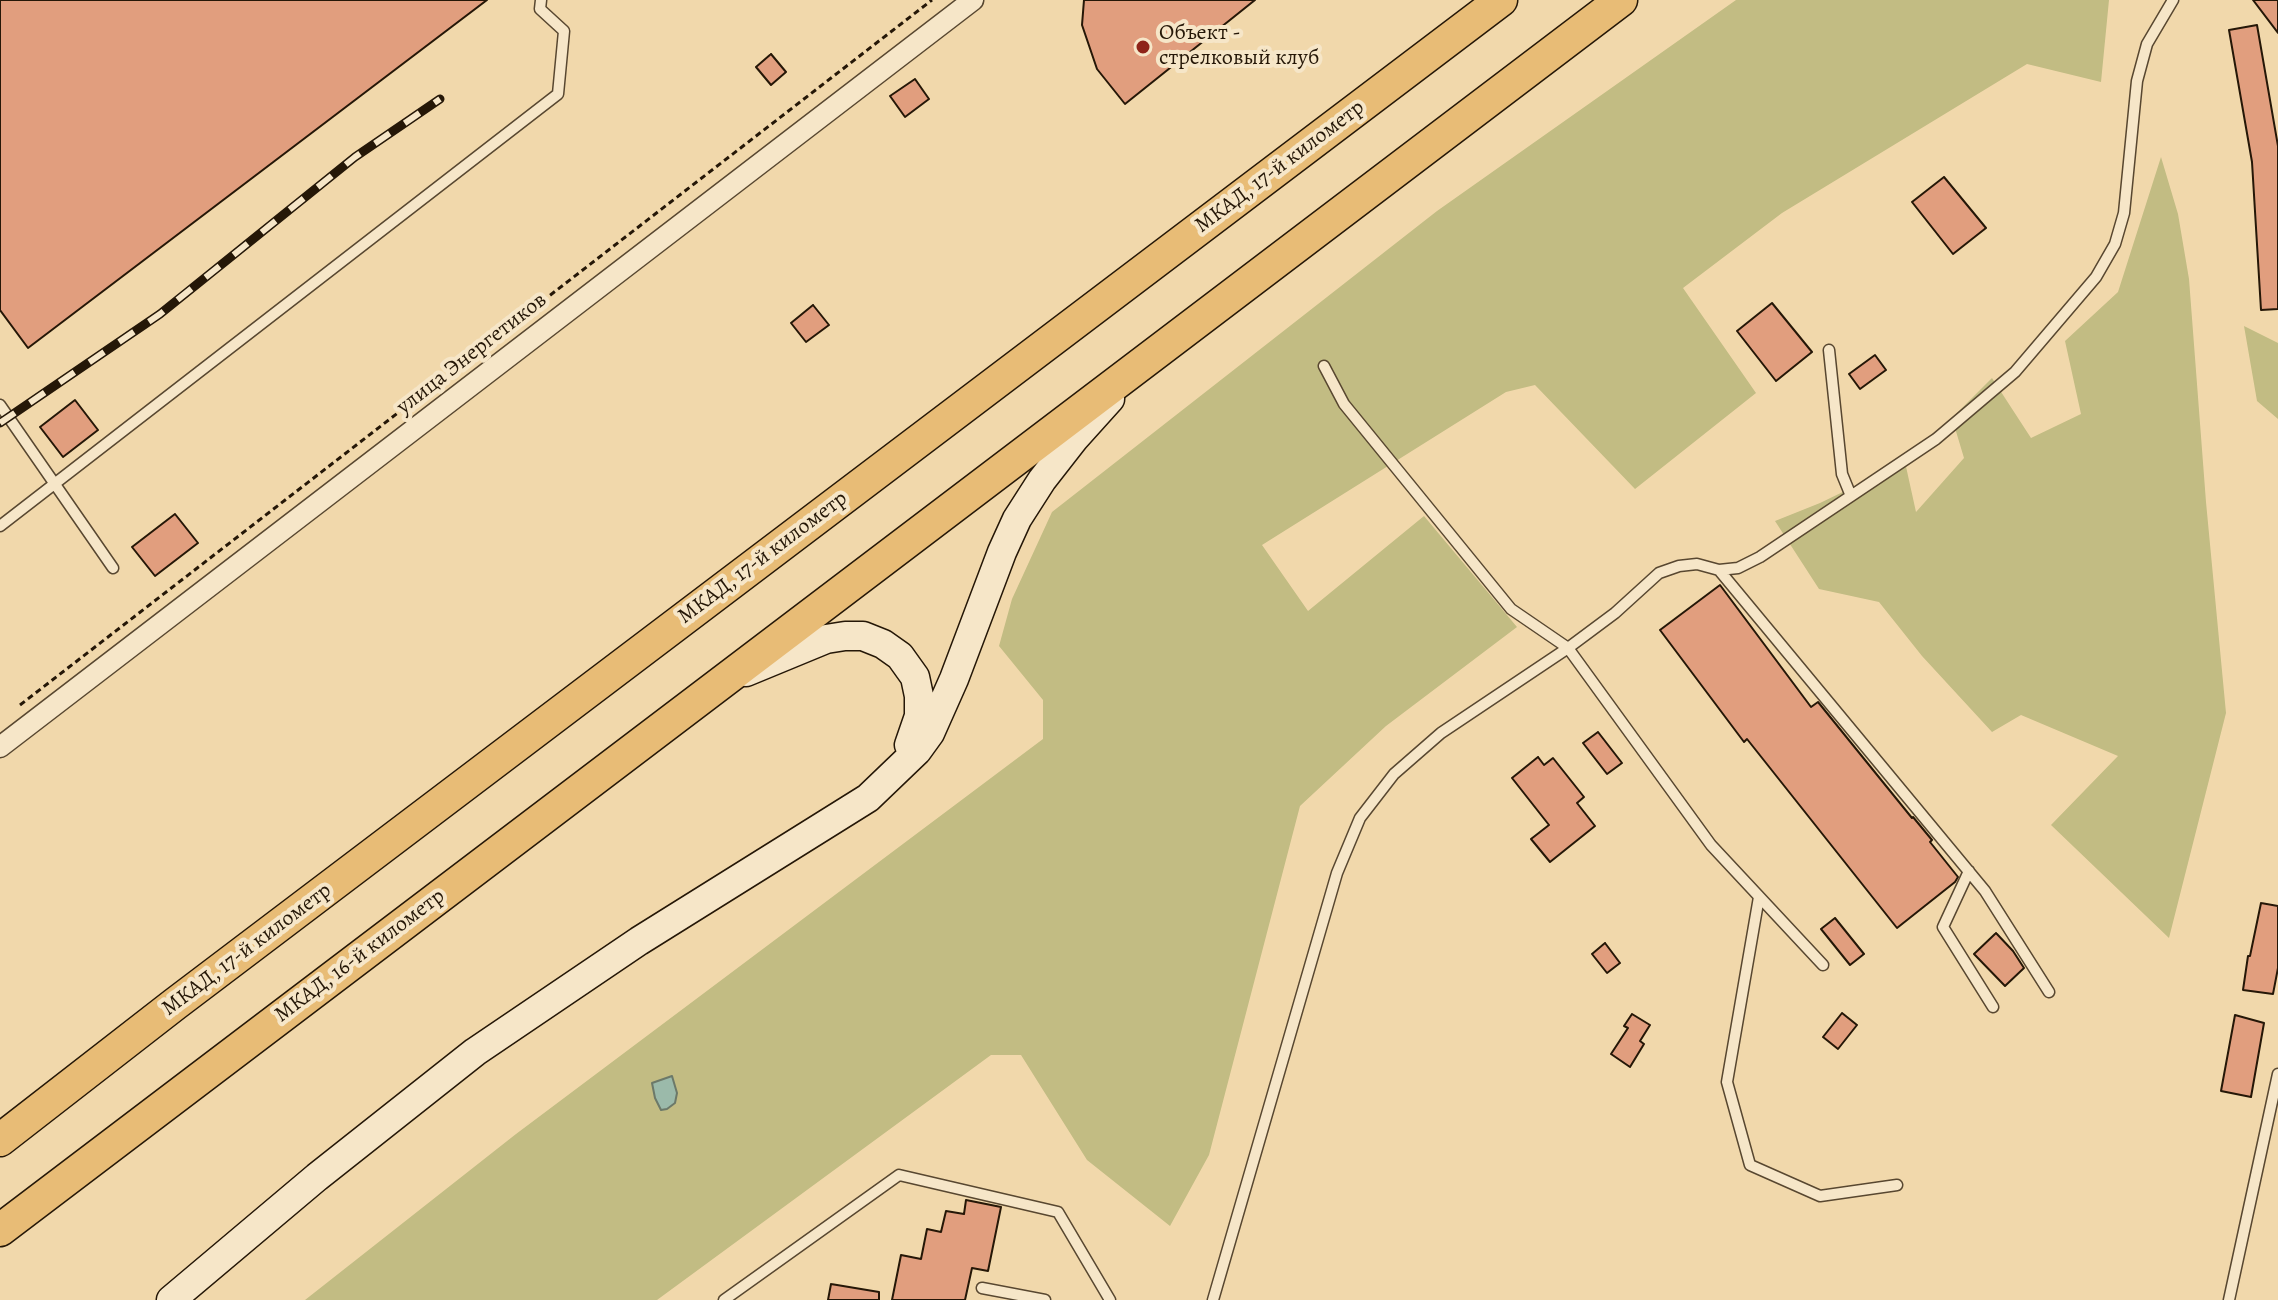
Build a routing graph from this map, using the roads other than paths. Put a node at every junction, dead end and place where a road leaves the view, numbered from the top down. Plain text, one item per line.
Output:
1 (541, 0) edge
2 (973, 0) edge
3 (1501, 0) edge
4 (1621, 0) edge
5 (2173, 0) edge
6 (1829, 350) dead end
7 (1149, 358) junction
8 (1324, 366) dead end
9 (0, 405) edge
10 (54, 485) junction
11 (1851, 496) junction
12 (0, 526) edge
13 (113, 568) dead end
14 (1719, 570) junction
15 (1568, 648) junction
16 (719, 683) junction
17 (0, 747) edge
18 (897, 771) junction
19 (1969, 871) junction
20 (1759, 897) junction
21 (1823, 965) dead end
22 (2049, 992) dead end
23 (1993, 1007) dead end
24 (2278, 1074) edge
25 (14, 1126) edge
26 (0, 1140) edge
27 (1897, 1185) dead end
28 (0, 1230) edge
29 (982, 1288) dead end
30 (1213, 1298) edge
31 (171, 1300) edge
32 (724, 1300) edge
33 (1045, 1300) edge
34 (1110, 1300) edge
35 (1228, 1300) edge
36 (2229, 1300) edge

1 - 10 lane
2 - 17 street, улица Энергетиков
3 - 25 highway, МКАД, 17-й километр
4 - 7 highway
5 - 11 lane
6 - 11 lane
7 - 16 highway
7 - 18 main road
8 - 15 lane
9 - 10 lane
10 - 12 lane
10 - 13 lane
11 - 14 lane
14 - 15 lane
14 - 19 lane
15 - 20 lane
15 - 30 lane
16 - 18 main road
16 - 28 highway, МКАД, 16-й километр
18 - 31 main road
19 - 22 lane
19 - 23 lane
20 - 21 lane
20 - 27 lane
24 - 36 lane
25 - 26 highway
29 - 33 lane
30 - 35 lane
32 - 34 lane

